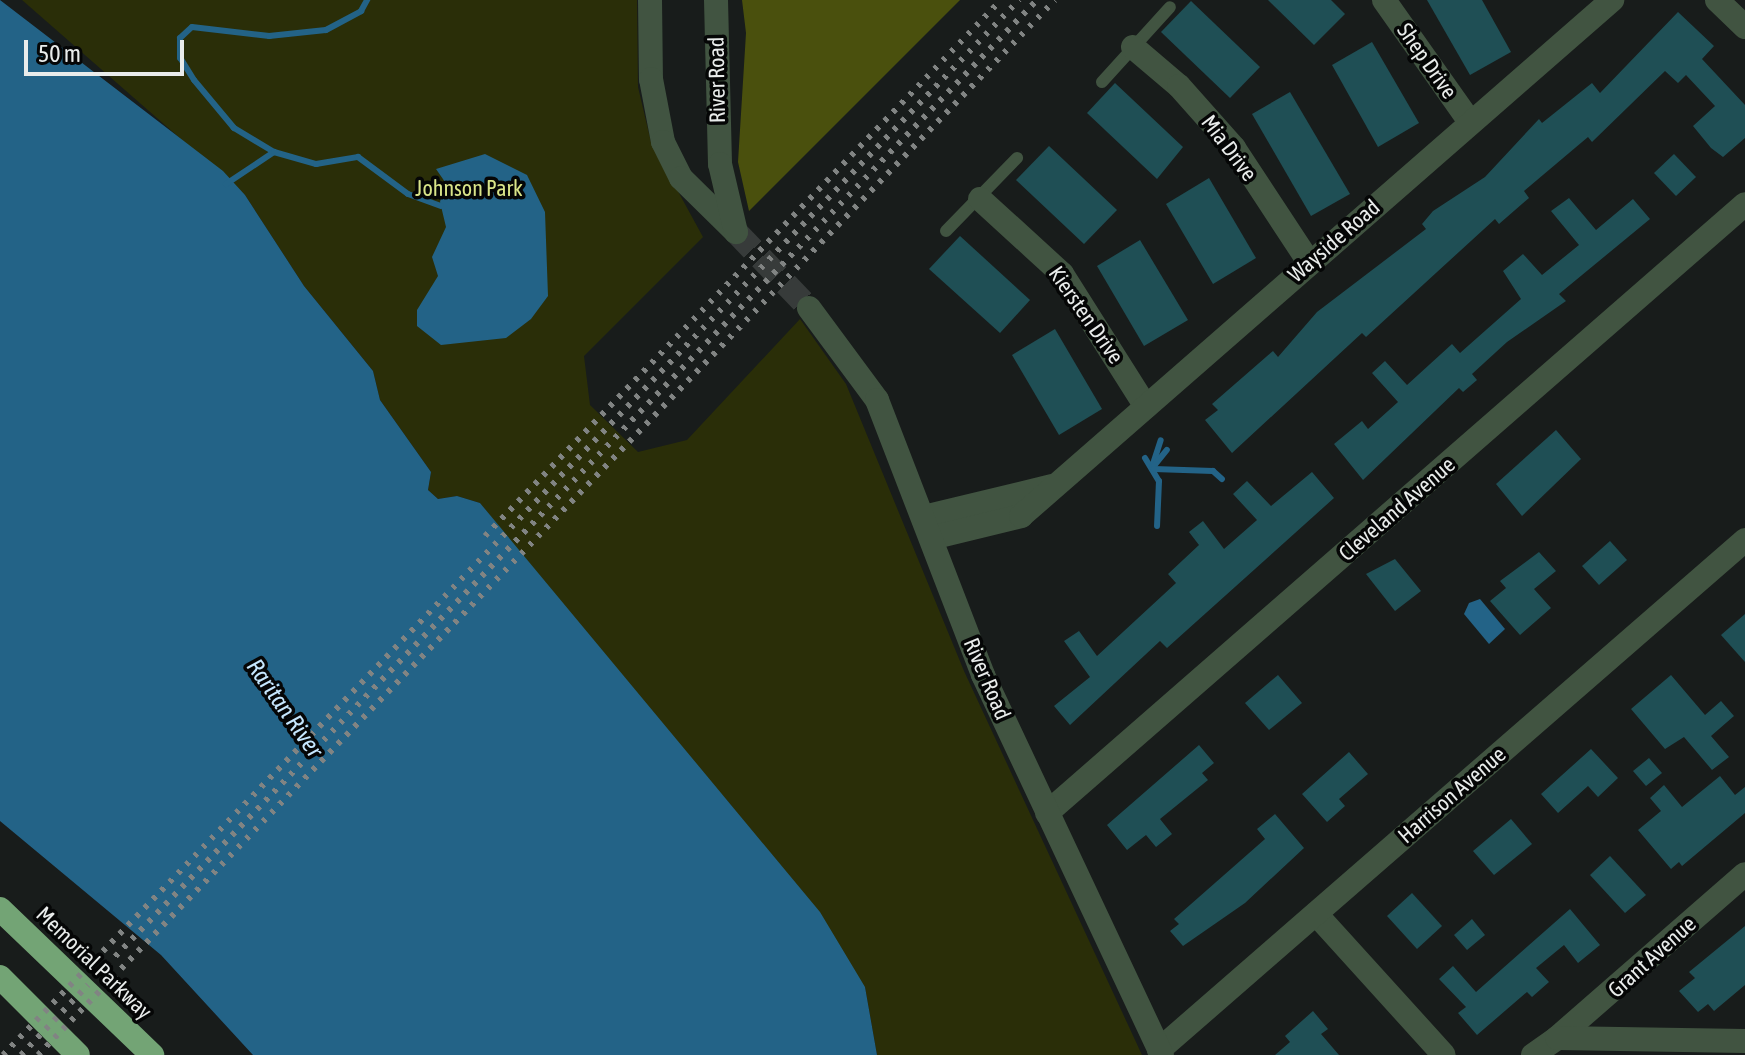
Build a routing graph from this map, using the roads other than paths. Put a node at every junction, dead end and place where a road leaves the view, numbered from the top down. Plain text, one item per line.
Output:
1 (650, 0) edge
2 (716, 0) edge
3 (1384, 0) edge
4 (1612, 0) edge
5 (1717, 0) edge
6 (1170, 7) dead end
7 (1745, 27) edge
8 (1133, 47) junction
9 (1102, 82) dead end
10 (1470, 122) junction
11 (1017, 158) dead end
12 (980, 199) junction
13 (1745, 204) edge
14 (946, 231) dead end
15 (1309, 262) junction
16 (809, 308) tunnel mouth
17 (1146, 407) junction
18 (927, 528) junction
19 (1745, 540) edge
20 (1047, 813) junction
21 (1745, 874) edge
22 (0, 909) edge
23 (1316, 914) junction
24 (0, 977) edge
25 (1557, 1038) junction
26 (1745, 1041) edge
27 (1160, 1052) edge
28 (78, 1055) edge
29 (152, 1055) edge
30 (1444, 1055) edge
31 (1533, 1055) edge

1 - 2 street, River Road
3 - 10 street, Shep Drive
4 - 10 street, Wayside Road
5 - 7 street
6 - 8 lane
8 - 9 lane
8 - 15 street, Mia Drive
10 - 15 street, Wayside Road
11 - 12 lane
12 - 14 lane
12 - 17 street, Kiersten Drive
13 - 20 street, Cleveland Avenue
15 - 17 street, Wayside Road
16 - 18 street, River Road
17 - 18 street, Wayside Road
18 - 20 street, River Road
19 - 23 street, Harrison Avenue
20 - 27 street, River Road
21 - 25 street, Grant Avenue
22 - 29 highway, Memorial Parkway
23 - 27 street, Harrison Avenue
23 - 30 street
24 - 28 highway
25 - 26 street
25 - 31 street, Grant Avenue

